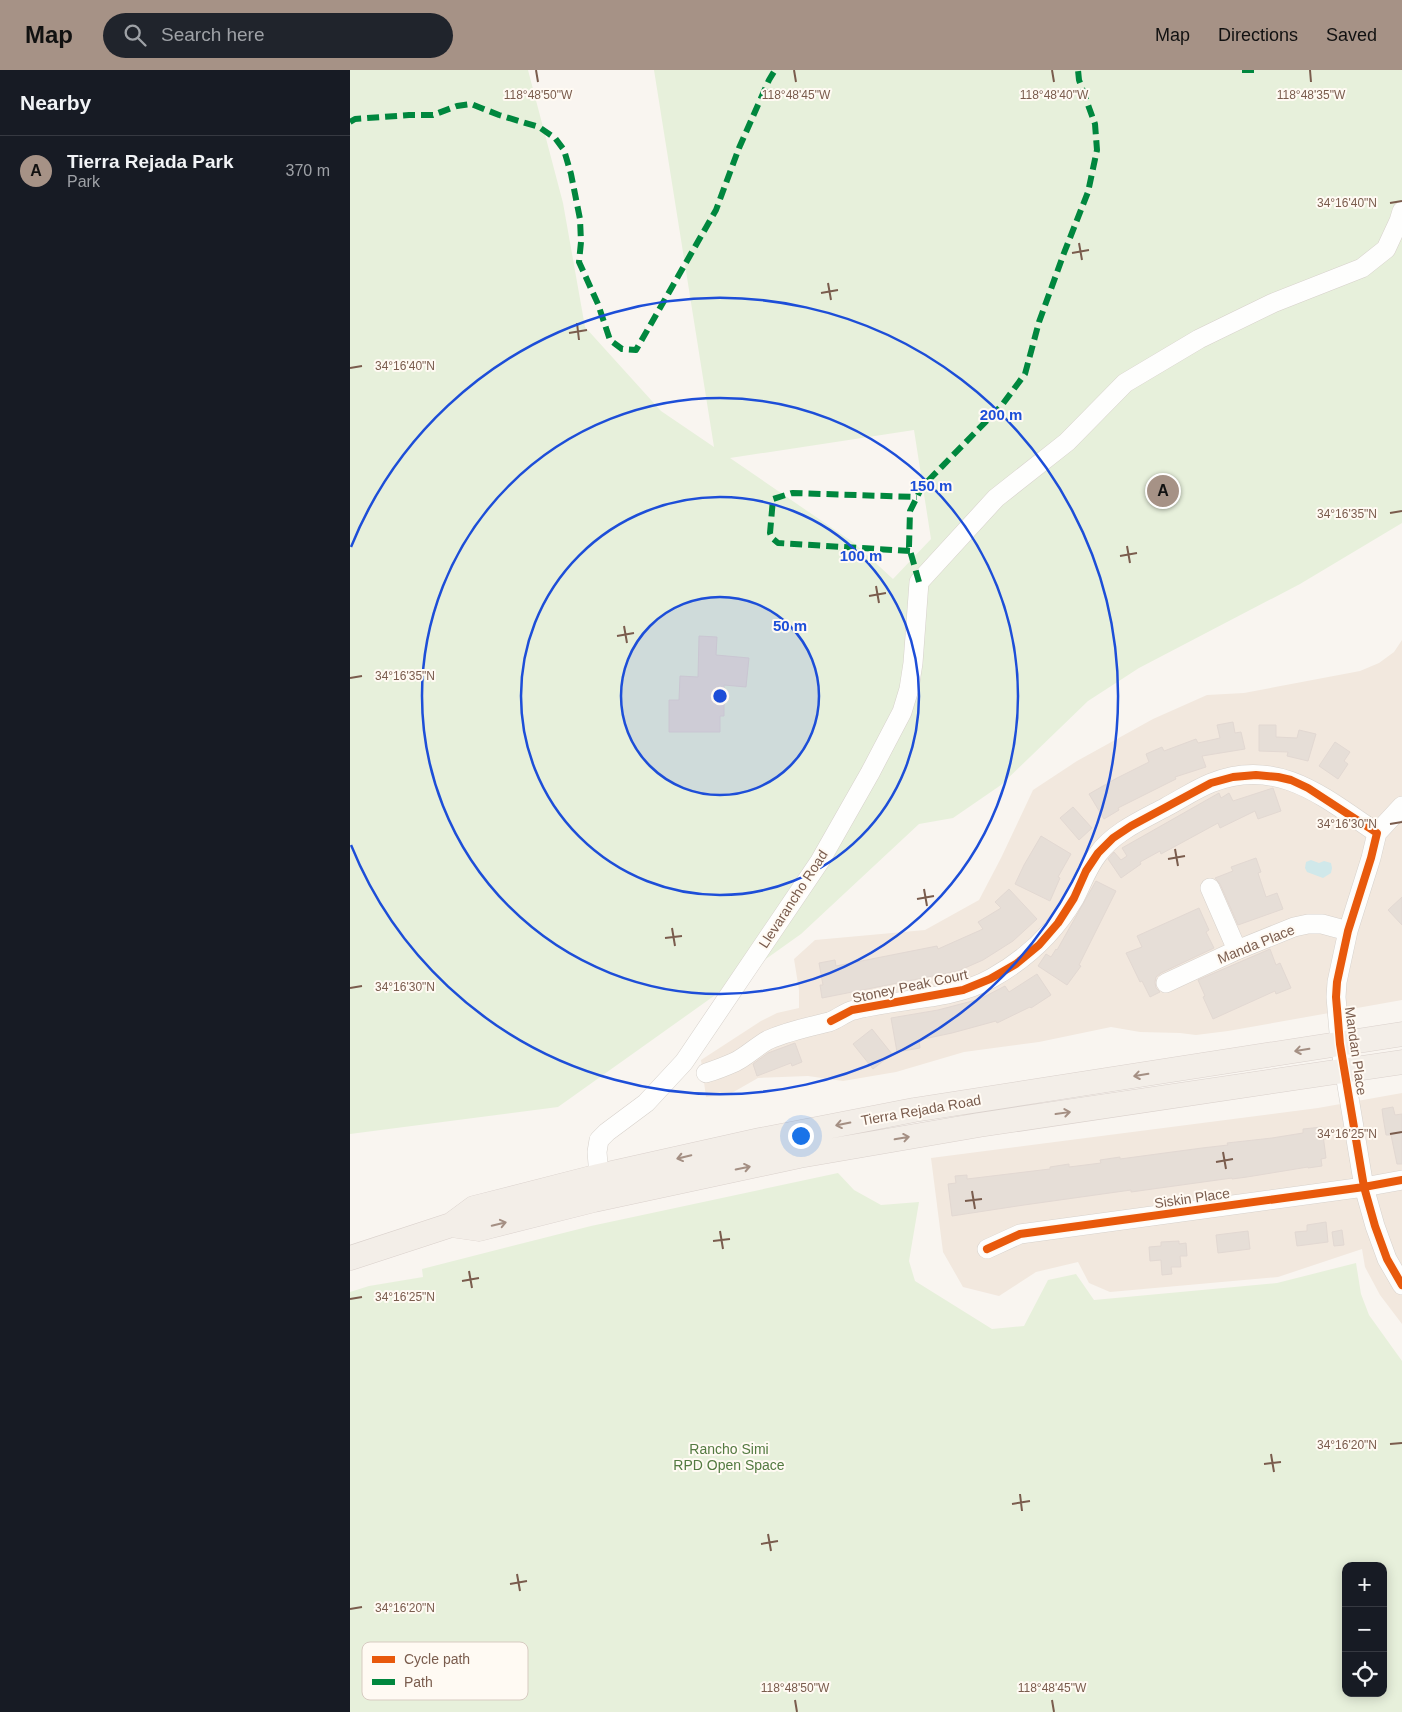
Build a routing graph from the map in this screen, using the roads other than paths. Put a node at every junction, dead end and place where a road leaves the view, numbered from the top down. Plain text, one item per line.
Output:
1 (1402, 211) edge
2 (1402, 806) edge
3 (1377, 833) junction
4 (1210, 888) dead end
5 (1348, 931) junction
6 (1237, 950) junction
7 (1166, 983) dead end
8 (1402, 1034) edge
9 (1340, 1044) junction
10 (1402, 1062) edge
11 (1345, 1072) junction
12 (706, 1073) dead end
13 (599, 1176) junction
14 (1402, 1180) edge
15 (1364, 1188) junction
16 (451, 1225) junction
17 (987, 1249) dead end
18 (350, 1258) edge
19 (1402, 1285) edge

1 - 13 street, Llevarancho Road
2 - 3 street
3 - 5 street, Mandan Place
3 - 12 street, Stoney Peak Court
4 - 6 street
5 - 6 street, Manda Place
5 - 9 street, Mandan Place
6 - 7 street, Manda Place
8 - 9 main road, Tierra Rejada Road
9 - 11 street, Mandan Place
9 -> 13 main road, Tierra Rejada Road
10 - 11 main road, Tierra Rejada Road
11 - 15 street, Mandan Place
16 -> 11 main road, Tierra Rejada Road
13 - 16 main road, Tierra Rejada Road
14 - 15 street, Siskin Place
15 - 17 street, Siskin Place
15 - 19 street, Mandan Place
16 - 18 main road, Tierra Rejada Road

